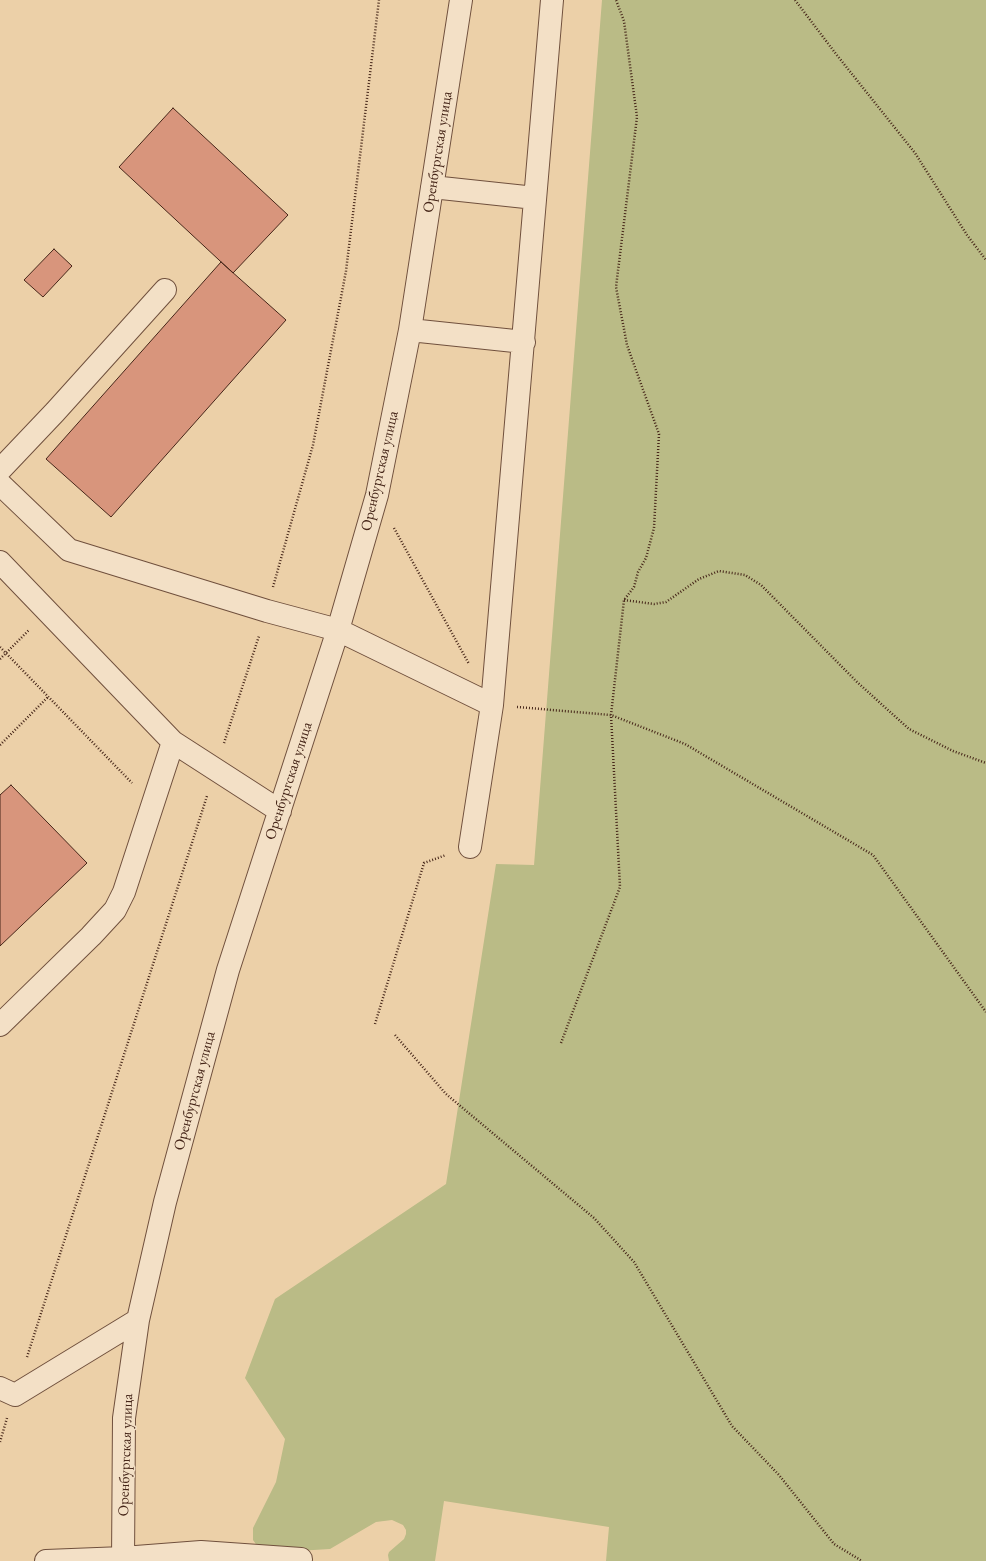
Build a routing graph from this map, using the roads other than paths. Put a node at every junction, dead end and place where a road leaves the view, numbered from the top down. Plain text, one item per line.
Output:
1 (461, 0) edge
2 (552, 0) edge
3 (432, 187) junction
4 (535, 198) junction
5 (165, 290) dead end
6 (410, 330) junction
7 (524, 342) junction
8 (0, 470) edge
9 (0, 484) edge
10 (0, 562) edge
11 (338, 630) junction
12 (492, 705) junction
13 (173, 742) junction
14 (280, 811) junction
15 (470, 847) road end
16 (0, 1025) edge
17 (138, 1320) junction
18 (7, 1392) edge
19 (301, 1559) dead end
20 (123, 1560) edge
21 (46, 1561) edge

1 - 3 street, Оренбургская улица
2 - 4 street
3 - 4 street
3 - 6 street, Оренбургская улица
4 - 7 street
5 - 8 street
6 - 7 street
6 - 11 street, Оренбургская улица
7 - 12 street
9 - 11 street
10 - 13 street
11 - 12 street
11 - 14 street, Оренбургская улица
12 - 15 street
13 - 14 street
13 - 16 street
14 - 17 street, Оренбургская улица
17 - 18 street
17 - 20 street, Оренбургская улица
19 - 20 street
20 - 21 street

